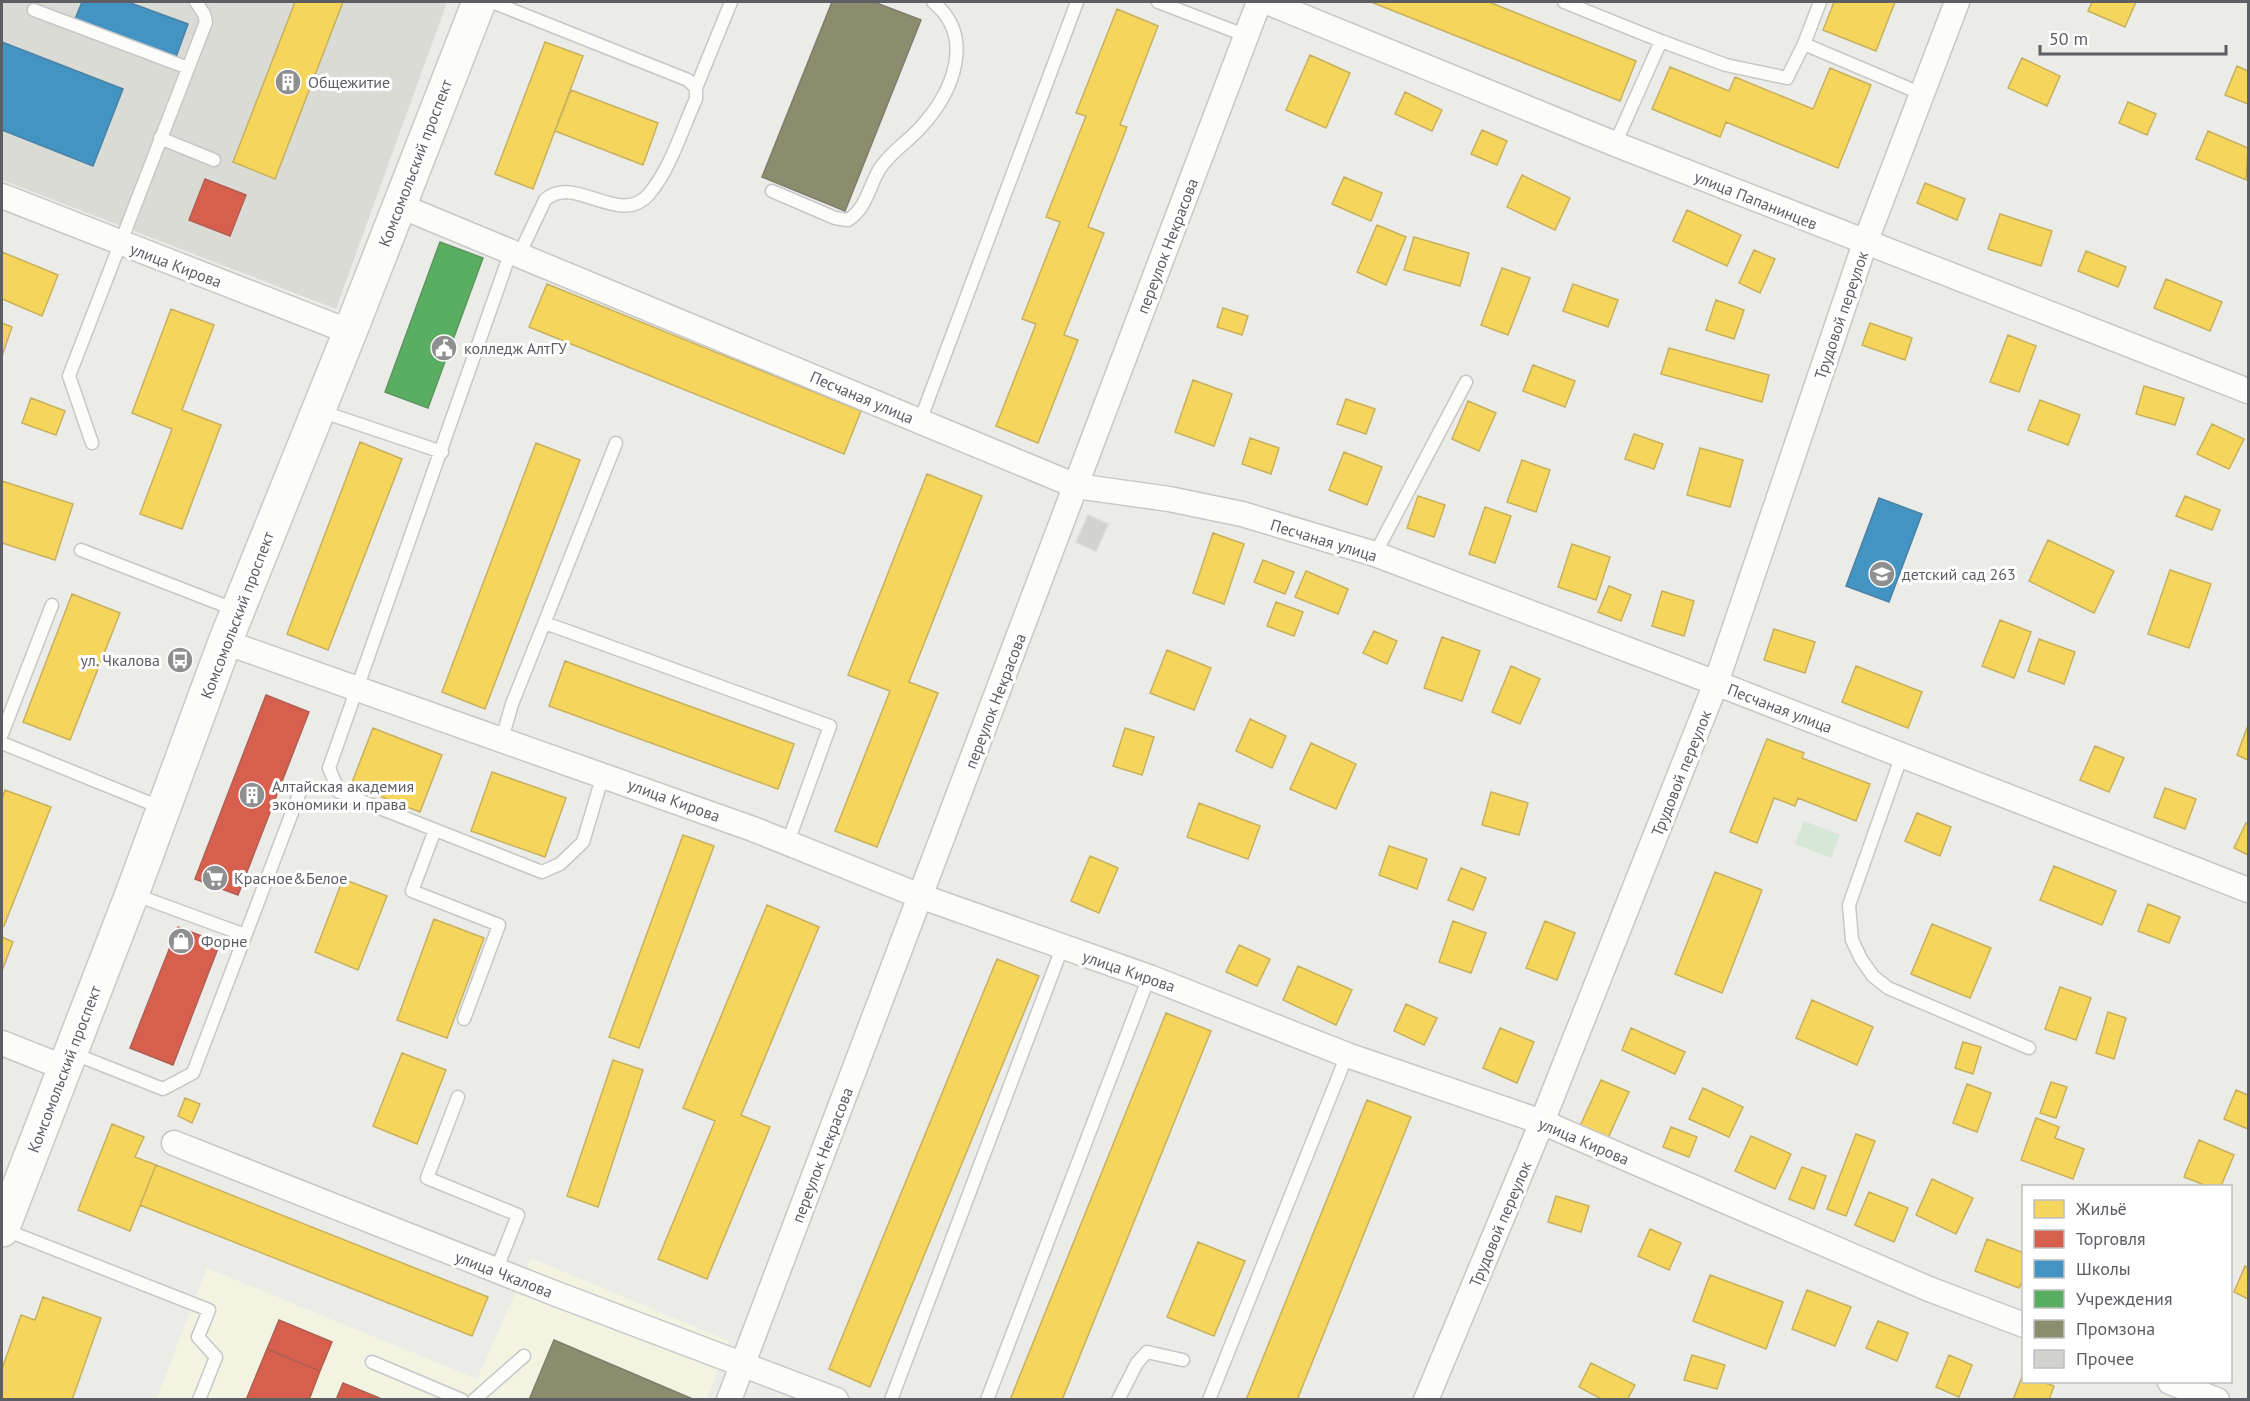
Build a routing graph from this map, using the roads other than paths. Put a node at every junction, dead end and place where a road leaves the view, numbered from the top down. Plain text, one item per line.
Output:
1 (196, 2) edge
2 (479, 2) edge
3 (492, 2) edge
4 (731, 2) edge
5 (933, 2) edge
6 (1077, 2) edge
7 (1158, 2) edge
8 (1259, 2) edge
9 (1267, 2) edge
10 (1564, 2) edge
11 (1820, 2) edge
12 (1957, 2) edge
13 (34, 10) dead end
14 (1247, 36) junction
15 (1661, 41) junction
16 (1804, 44) junction
17 (188, 68) junction
18 (696, 88) junction
19 (1922, 94) junction
20 (160, 138) junction
21 (1615, 144) junction
22 (214, 160) dead end
23 (772, 191) dead end
24 (2, 196) edge
25 (398, 206) junction
26 (119, 243) junction
27 (1865, 243) junction
28 (515, 253) junction
29 (350, 332) junction
30 (1466, 382) dead end
31 (2248, 391) edge
32 (319, 410) junction
33 (920, 421) junction
34 (92, 443) dead end
35 (616, 444) dead end
36 (442, 452) junction
37 (1076, 486) junction
38 (81, 549) dead end
39 (1375, 554) junction
40 (52, 605) dead end
41 (238, 610) junction
42 (545, 622) junction
43 (225, 642) junction
44 (1716, 683) junction
45 (356, 688) junction
46 (2, 734) edge
47 (502, 739) junction
48 (2, 743) edge
49 (1902, 755) junction
50 (603, 775) junction
51 (301, 789) dead end
52 (164, 808) junction
53 (435, 830) junction
54 (788, 842) junction
55 (2248, 890) edge
56 (132, 894) junction
57 (920, 896) junction
58 (245, 935) junction
59 (1062, 948) junction
60 (1149, 977) junction
61 (464, 1019) dead end
62 (2, 1042) edge
63 (2029, 1048) dead end
64 (1347, 1055) junction
65 (68, 1060) junction
66 (458, 1097) dead end
67 (1542, 1122) junction
68 (174, 1143) dead end
69 (2, 1229) edge
70 (496, 1271) junction
71 (2022, 1324) edge
72 (524, 1356) dead end
73 (1183, 1360) dead end
74 (372, 1362) dead end
75 (743, 1364) junction
76 (2173, 1383) edge
77 (199, 1400) edge
78 (462, 1400) edge
79 (474, 1400) edge
80 (729, 1400) edge
81 (836, 1400) edge
82 (891, 1400) edge
83 (987, 1400) edge
84 (1118, 1400) edge
85 (1209, 1400) edge
86 (1426, 1400) edge
87 (2217, 1400) edge

1 - 17 lane
2 - 25 main road, Комсомольский проспект
3 - 18 lane
4 - 18 lane
5 - 23 lane
6 - 33 lane
7 - 14 lane
8 - 14 street, переулок Некрасова
9 - 21 street, улица Папанинцев
10 - 15 lane
11 - 16 lane
12 - 19 street, Трудовой переулок
13 - 17 lane
14 - 37 street, переулок Некрасова
15 - 16 lane
15 - 21 lane
16 - 19 lane
17 - 20 lane
18 - 28 lane
19 - 27 street, Трудовой переулок
20 - 22 lane
20 - 26 lane
21 - 27 street, улица Папанинцев
24 - 26 street, улица Кирова
25 - 28 street, Песчаная улица
25 - 29 main road, Комсомольский проспект
26 - 29 street, улица Кирова
26 - 34 lane
27 - 31 street, улица Папанинцев
27 - 44 street, Трудовой переулок
28 - 33 street, Песчаная улица
28 - 36 lane
29 - 32 main road, Комсомольский проспект
30 - 39 lane
32 - 36 lane
32 - 41 main road, Комсомольский проспект
33 - 37 street, Песчаная улица
35 - 42 lane
36 - 45 lane
37 - 39 street, Песчаная улица
37 - 57 street, переулок Некрасова
38 - 41 lane
39 - 44 street, Песчаная улица
40 - 46 lane
41 - 43 main road, Комсомольский проспект
42 - 47 lane
42 - 54 lane
43 - 45 street, улица Кирова
43 - 52 main road, Комсомольский проспект
44 - 49 street, Песчаная улица
44 - 67 street, Трудовой переулок
45 - 47 street, улица Кирова
45 - 53 lane
47 - 50 street, улица Кирова
48 - 52 lane
49 - 55 street, Песчаная улица
49 - 63 lane
50 - 53 lane
50 - 54 street, улица Кирова
51 - 58 lane
52 - 56 main road, Комсомольский проспект
53 - 61 lane
54 - 57 street, улица Кирова
56 - 58 lane
56 - 65 main road, Комсомольский проспект
57 - 59 street, улица Кирова
57 - 75 street, переулок Некрасова
58 - 65 lane
59 - 60 street, улица Кирова
59 - 82 lane
60 - 64 street, улица Кирова
60 - 83 lane
62 - 65 street
64 - 67 street, улица Кирова
64 - 85 lane
65 - 69 main road, Комсомольский проспект
66 - 70 lane
67 - 71 street, улица Кирова
67 - 86 street, Трудовой переулок
68 - 70 street, улица Чкалова
69 - 77 lane
70 - 75 street, улица Чкалова
72 - 79 lane
73 - 84 lane
74 - 78 lane
75 - 80 street, переулок Некрасова
75 - 81 street, улица Чкалова
76 - 87 street

